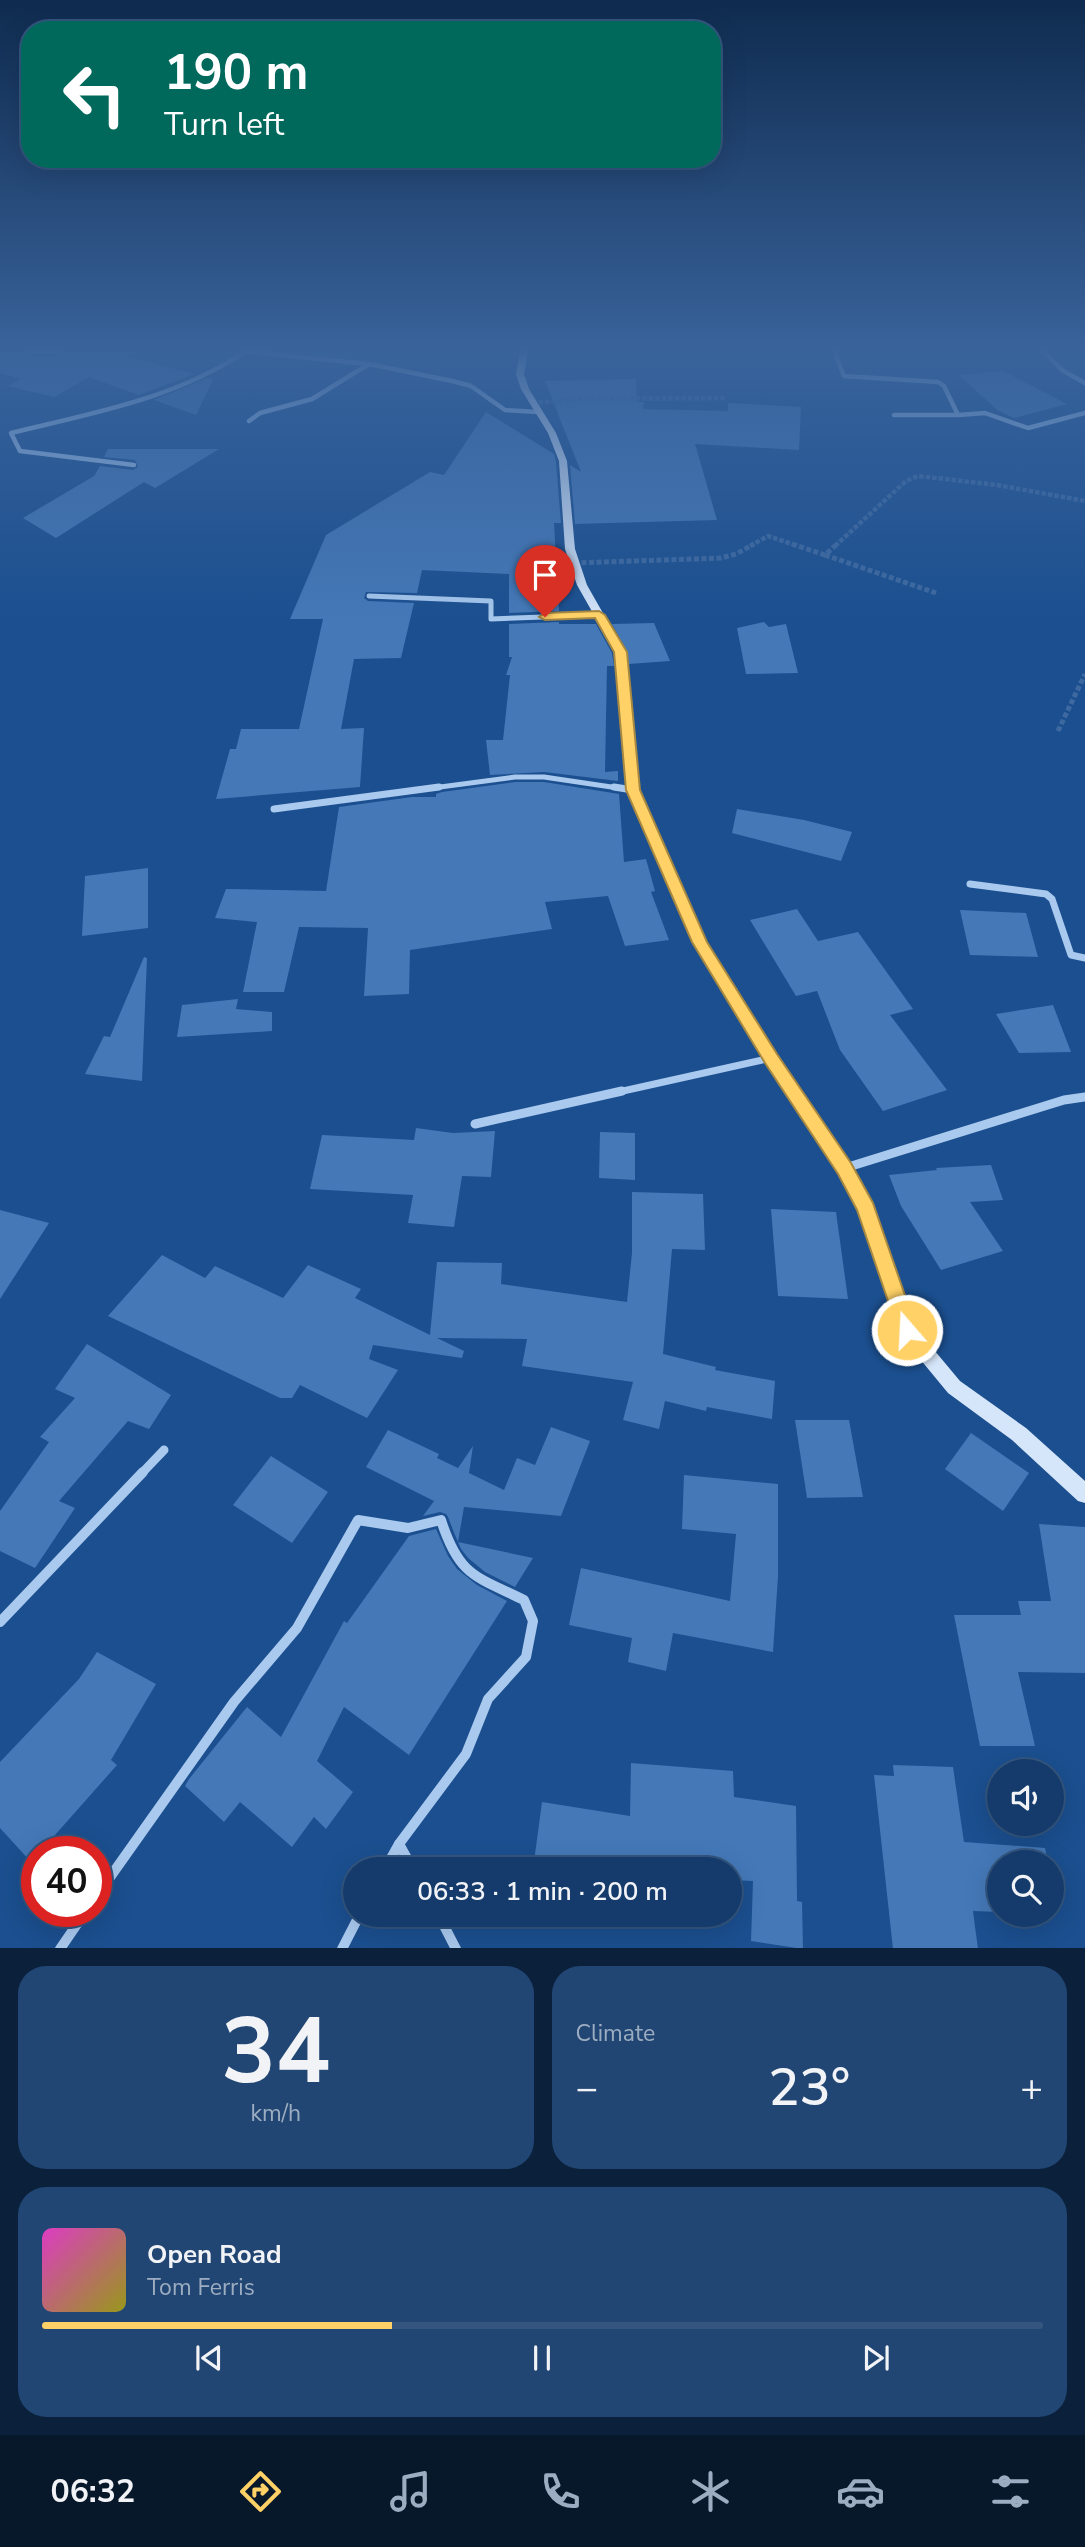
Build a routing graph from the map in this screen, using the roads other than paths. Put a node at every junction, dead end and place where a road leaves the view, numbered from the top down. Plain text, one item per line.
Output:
1 (15, 442) edge
2 (555, 442) edge
3 (134, 465) dead end
4 (369, 596) dead end
5 (599, 615) junction
6 (633, 790) junction
7 (274, 809) dead end
8 (970, 884) dead end
9 (1085, 958) edge
10 (771, 1058) junction
11 (1085, 1097) edge
12 (475, 1124) dead end
13 (844, 1169) junction
14 (164, 1450) dead end
15 (1085, 1494) edge
16 (0, 1622) edge
17 (399, 1844) junction
18 (392, 1857) edge
19 (406, 1857) edge
20 (112, 1874) edge
21 (75, 1927) edge
22 (353, 1927) edge
23 (445, 1927) edge
24 (60, 1948) edge
25 (342, 1948) edge
26 (456, 1948) edge

1 - 3 street
2 - 5 street
4 - 5 street
5 - 6 street
6 - 7 street
6 - 10 street
8 - 9 street
10 - 12 street
10 - 13 street
11 - 13 street
13 - 15 street
14 - 16 street
17 - 18 street
17 - 19 street
17 - 20 street
21 - 24 street
22 - 25 street
23 - 26 street

